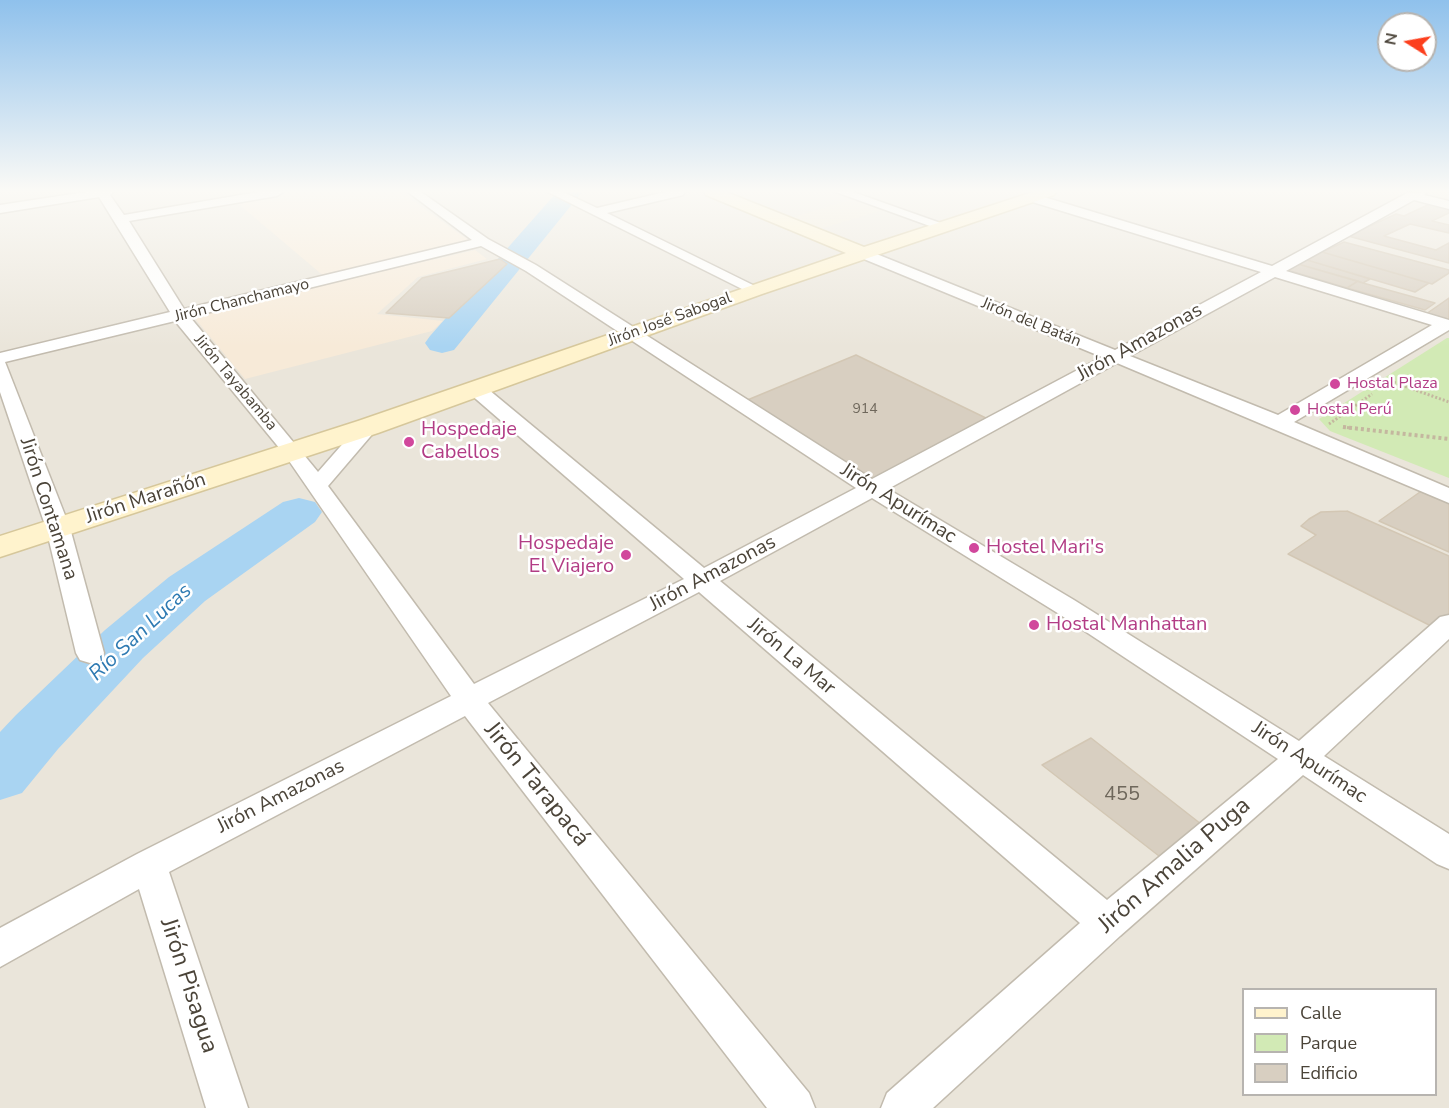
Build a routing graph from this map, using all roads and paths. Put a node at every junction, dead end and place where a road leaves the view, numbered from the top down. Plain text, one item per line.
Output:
1 (136, 244) edge
2 (476, 244) edge
3 (486, 244) edge
4 (661, 244) edge
5 (839, 244) edge
6 (893, 244) edge
7 (1185, 244) edge
8 (1322, 244) edge
9 (864, 254) junction
10 (1273, 270) junction
11 (755, 290) junction
12 (180, 316) junction
13 (1447, 324) edge
14 (631, 335) junction
15 (1115, 357) junction
16 (0, 358) edge
17 (0, 366) edge
18 (1400, 375) dead end
19 (1390, 381) junction
20 (476, 389) junction
21 (1449, 402) edge
22 (1280, 423) junction
23 (1328, 425) junction
24 (368, 428) junction
25 (1350, 434) dead end
26 (1449, 440) edge
27 (292, 451) junction
28 (316, 486) junction
29 (871, 488) junction
30 (1449, 496) edge
31 (58, 528) junction
32 (0, 547) edge
33 (700, 581) junction
34 (1449, 624) edge
35 (90, 654) dead end
36 (469, 700) junction
37 (1301, 758) junction
38 (1449, 853) edge
39 (149, 865) junction
40 (1107, 923) junction
41 (0, 948) edge
42 (227, 1108) edge
43 (794, 1108) edge
44 (902, 1108) edge

1 - 12 street, Jirón Tayabamba
2 - 12 street, Jirón Chanchamayo
3 - 14 street, Jirón Apurímac
4 - 11 street
5 - 9 street, Jirón del Batán
6 - 9 street, Jirón José Sabogal
7 - 10 street
8 - 10 street, Jirón Amazonas
9 - 11 street, Jirón José Sabogal
9 - 15 street, Jirón del Batán
10 - 13 street
10 - 15 street, Jirón Amazonas
11 - 14 street, Jirón José Sabogal
12 - 16 street, Jirón Chanchamayo
12 - 27 street, Jirón Tayabamba
13 - 22 street
14 - 20 street, Jirón José Sabogal
14 - 29 street, Jirón Apurímac
15 - 22 street, Jirón del Batán
15 - 29 street, Jirón Amazonas
17 - 31 street, Jirón Contamana
18 - 19 path
19 - 21 path
19 - 23 path
20 - 24 street, Jirón José Sabogal
20 - 33 street, Jirón La Mar
22 - 30 street, Jirón del Batán
23 - 25 path
23 - 26 path
24 - 27 street, Jirón José Sabogal
24 - 28 street
27 - 28 street, Jirón Tarapacá
27 - 31 street, Jirón Marañón
28 - 36 street, Jirón Tarapacá
29 - 33 street, Jirón Amazonas
29 - 37 street, Jirón Apurímac
31 - 32 street, Jirón Marañón
31 - 35 street, Jirón Contamana
33 - 36 street, Jirón Amazonas
33 - 40 street, Jirón La Mar
34 - 37 street, Jirón Amalia Puga
36 - 39 street, Jirón Amazonas
36 - 43 street, Jirón Tarapacá
37 - 38 street, Jirón Apurímac
37 - 40 street, Jirón Amalia Puga
39 - 41 street, Jirón Amazonas
39 - 42 street, Jirón Pisagua
40 - 44 street, Jirón Amalia Puga

